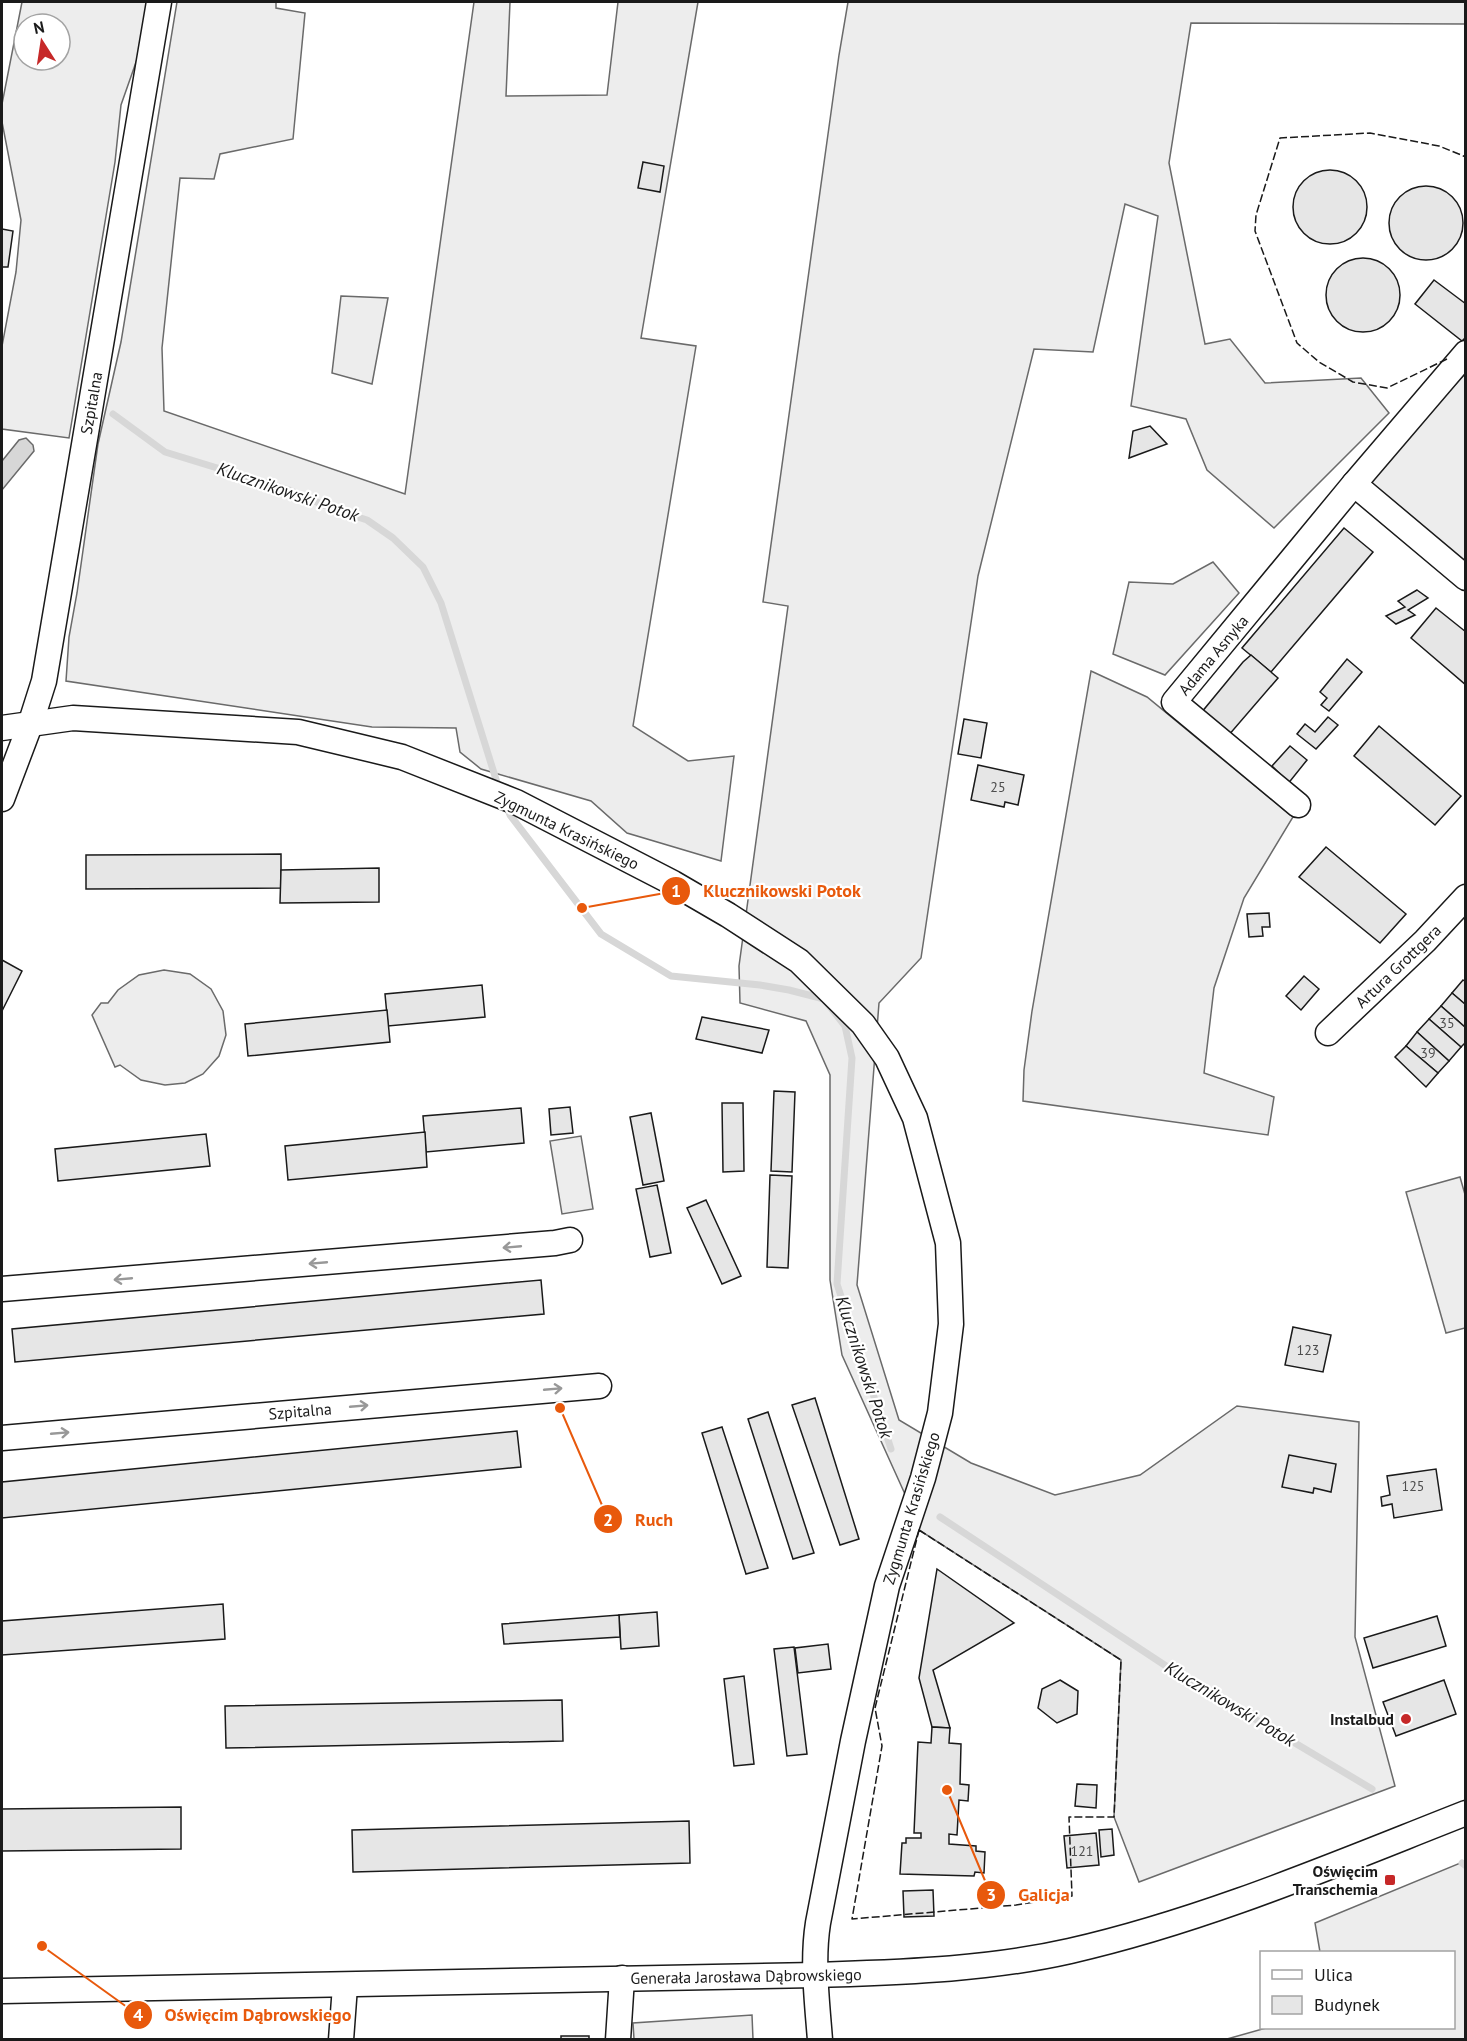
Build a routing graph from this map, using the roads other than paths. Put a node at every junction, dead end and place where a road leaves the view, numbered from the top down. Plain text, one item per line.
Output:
1 (159, 2) edge
2 (1466, 353) edge
3 (1354, 484) junction
4 (1466, 578) edge
5 (30, 724) junction
6 (2, 728) edge
7 (2, 799) edge
8 (1298, 805) dead end
9 (1466, 897) edge
10 (1328, 1034) dead end
11 (570, 1240) dead end
12 (2, 1289) edge
13 (599, 1386) dead end
14 (2, 1438) edge
15 (1466, 1813) edge
16 (816, 1975) junction
17 (622, 1978) junction
18 (345, 1986) junction
19 (2, 1991) edge
20 (341, 2040) edge
21 (618, 2040) edge
22 (820, 2040) edge

1 - 5 street, Szpitalna
2 - 3 street
3 - 4 street
3 - 8 street, Adama Asnyka
5 - 6 street, Zygmunta Krasińskiego
5 - 7 street, Szpitalna
5 - 16 street, Zygmunta Krasińskiego
9 - 10 street, Artura Grottgera
11 -> 12 street
14 -> 13 street, Szpitalna
15 - 16 street, Generała Jarosława Dąbrowskiego
16 - 17 street, Generała Jarosława Dąbrowskiego
16 - 22 street, Zygmunta Krasińskiego
17 - 18 street, Generała Jarosława Dąbrowskiego
17 - 21 street
18 - 19 street, Generała Jarosława Dąbrowskiego
18 - 20 street

